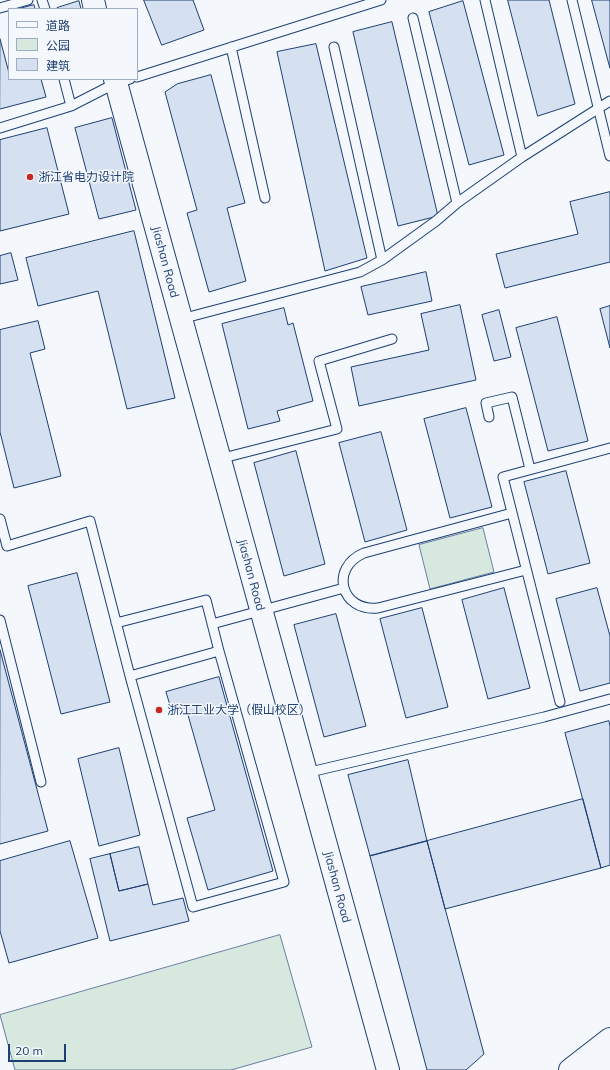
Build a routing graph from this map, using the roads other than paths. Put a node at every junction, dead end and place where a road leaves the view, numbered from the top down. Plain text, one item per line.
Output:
1 (28, 0) edge
2 (381, 0) edge
3 (485, 0) edge
4 (572, 0) edge
5 (0, 8) edge
6 (414, 18) dead end
7 (231, 47) junction
8 (334, 47) dead end
9 (138, 77) edge
10 (64, 80) edge
11 (120, 80) edge
12 (610, 101) edge
13 (71, 106) junction
14 (598, 110) junction
15 (0, 128) edge
16 (610, 156) edge
17 (522, 157) junction
18 (265, 198) dead end
19 (457, 203) junction
20 (382, 260) junction
21 (181, 319) junction
22 (392, 338) dead end
23 (489, 417) dead end
24 (610, 448) edge
25 (219, 459) junction
26 (530, 469) junction
27 (512, 513) junction
28 (0, 519) edge
29 (526, 570) junction
30 (344, 588) junction
31 (261, 610) junction
32 (0, 620) edge
33 (116, 623) junction
34 (212, 624) junction
35 (219, 651) junction
36 (130, 676) junction
37 (610, 699) edge
38 (560, 702) dead end
39 (306, 773) junction
40 (41, 782) dead end
41 (610, 1039) edge
42 (610, 1059) edge
43 (388, 1070) edge
44 (570, 1070) edge
45 (596, 1070) edge

1 - 5 lane
2 - 7 lane
3 - 17 lane
4 - 14 lane
6 - 19 lane
7 - 9 lane
7 - 18 lane
8 - 20 lane
10 - 13 lane
11 - 13 lane
11 - 21 main road, Jiashan Road
12 - 14 lane
13 - 15 lane
14 - 16 lane
14 - 17 lane
17 - 19 lane
19 - 20 lane
20 - 21 lane
21 - 25 main road, Jiashan Road
22 - 25 lane
23 - 26 lane
24 - 26 lane
25 - 31 main road, Jiashan Road
26 - 27 lane
27 - 29 lane
27 - 30 lane
28 - 33 lane
29 - 30 lane
29 - 38 lane
30 - 31 lane
31 - 34 lane
31 - 39 main road, Jiashan Road
32 - 40 lane
33 - 34 lane
33 - 36 lane
34 - 35 lane
35 - 36 lane
35 - 36 lane
37 - 39 lane
39 - 43 main road, Jiashan Road
41 - 44 main road
42 - 45 main road

